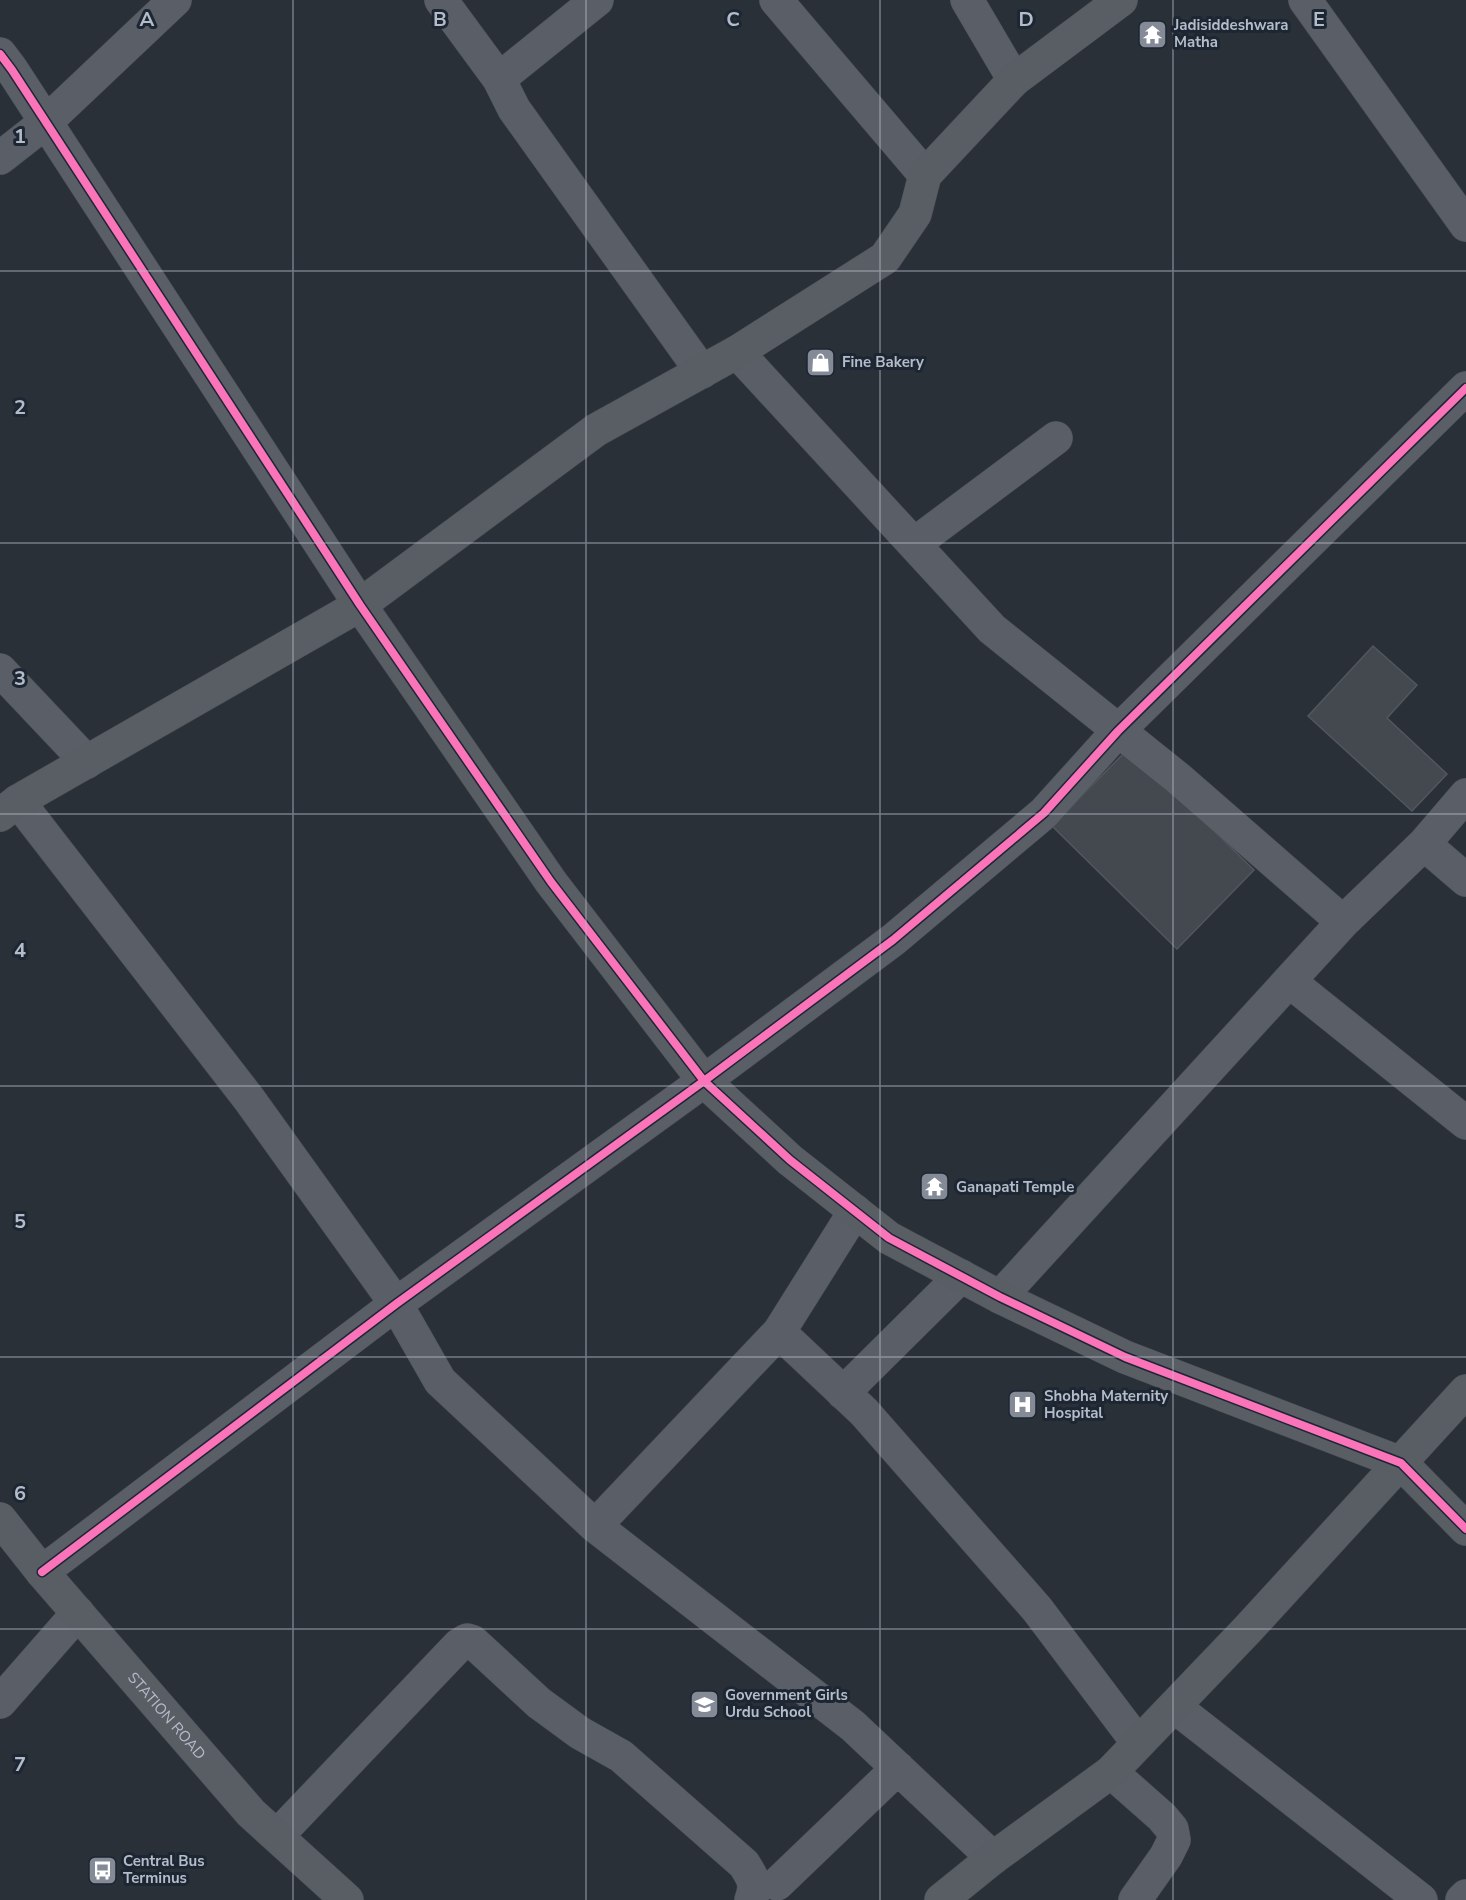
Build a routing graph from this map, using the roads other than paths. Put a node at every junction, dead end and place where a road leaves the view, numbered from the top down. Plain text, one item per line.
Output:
1 (175, 0) edge
2 (441, 0) edge
3 (597, 0) edge
4 (776, 0) edge
5 (967, 0) edge
6 (1121, 0) edge
7 (1305, 0) edge
8 (0, 54) edge
9 (498, 78) junction
10 (1014, 80) junction
11 (46, 122) junction
12 (0, 158) edge
13 (925, 175) junction
14 (1466, 225) edge
15 (737, 352) junction
16 (702, 372) junction
17 (1466, 388) edge
18 (1056, 438) dead end
19 (914, 544) junction
20 (360, 605) junction
21 (0, 670) edge
22 (1118, 731) junction
23 (87, 762) junction
24 (1466, 795) edge
25 (9, 808) edge
26 (1424, 844) junction
27 (1466, 880) edge
28 (1343, 922) junction
29 (1289, 981) junction
30 (704, 1081) junction
31 (1466, 1123) edge
32 (855, 1211) junction
33 (961, 1276) junction
34 (1000, 1297) junction
35 (396, 1304) junction
36 (779, 1332) junction
37 (1466, 1391) edge
38 (843, 1393) junction
39 (1401, 1463) junction
40 (0, 1519) edge
41 (595, 1526) junction
42 (1466, 1529) edge
43 (42, 1572) junction
44 (78, 1613) junction
45 (0, 1702) edge
46 (1175, 1707) junction
47 (1138, 1743) junction
48 (898, 1768) junction
49 (1110, 1772) junction
50 (277, 1836) junction
51 (993, 1858) junction
52 (764, 1892) edge
53 (1466, 1896) edge
54 (347, 1900) edge
55 (941, 1900) edge
56 (1135, 1900) edge
57 (1421, 1900) edge
58 (1462, 1900) edge

1 - 11 street
2 - 9 street
3 - 9 street
4 - 13 street
5 - 10 street
6 - 10 street
7 - 14 street
8 - 11 street
9 - 16 street
10 - 13 street
11 - 12 street
11 - 20 street
13 - 15 street
15 - 16 street
15 - 19 street
16 - 20 street
17 - 22 street
18 - 19 street
19 - 22 street
20 - 23 street
20 - 30 street
21 - 23 street
22 - 28 street
22 - 30 street
23 - 25 street
24 - 26 street
25 - 35 street
26 - 27 street
26 - 28 street
28 - 29 street
29 - 31 street
29 - 34 street
30 - 32 street
30 - 35 street
32 - 33 street
32 - 36 street
33 - 34 street
33 - 38 street
34 - 39 street
35 - 41 street
35 - 43 street
36 - 38 street
36 - 41 street
37 - 39 street
38 - 47 street
39 - 42 street
39 - 46 street
40 - 43 street, STATION ROAD
41 - 48 street
43 - 44 street, STATION ROAD
44 - 45 street
44 - 50 street, STATION ROAD
46 - 47 street
46 - 57 street
47 - 49 street
48 - 51 street
48 - 52 street
49 - 51 street
49 - 56 street
50 - 52 street
50 - 54 street, STATION ROAD
51 - 55 street
53 - 58 street

